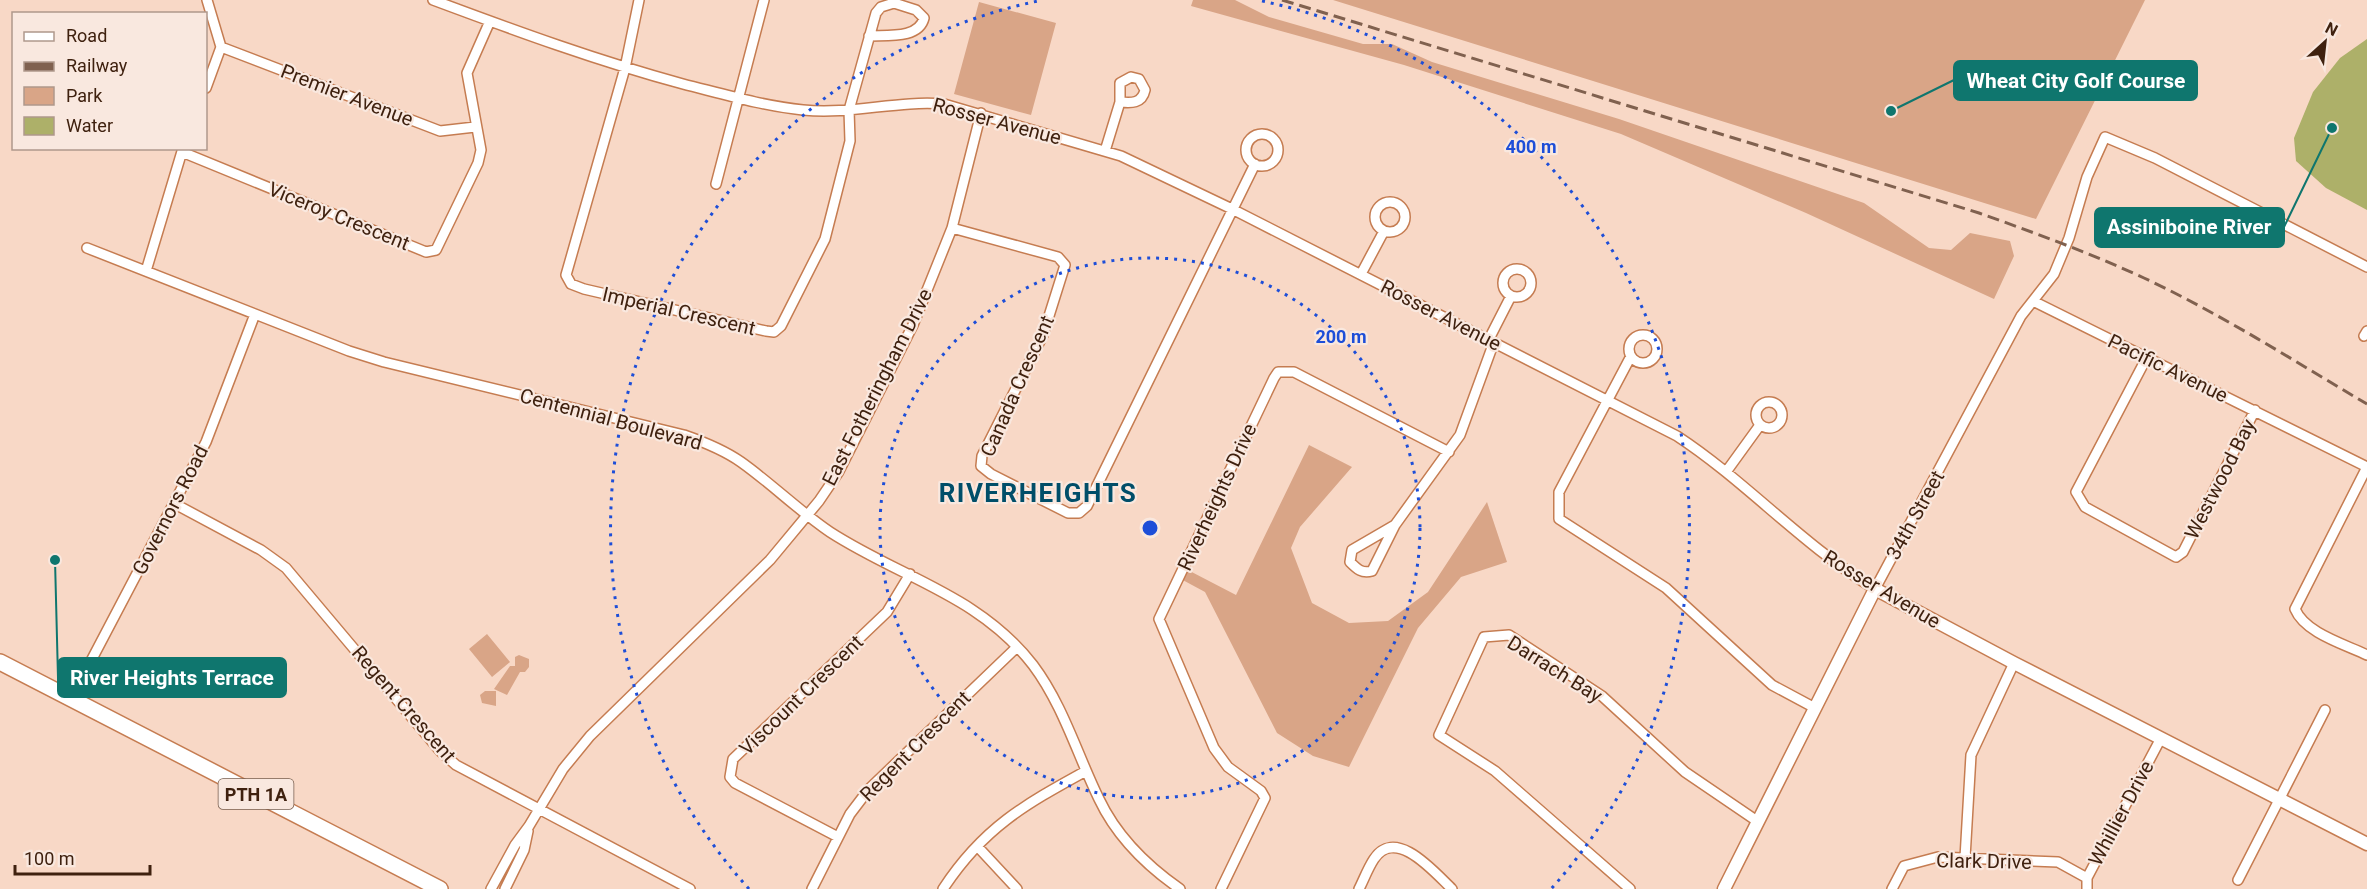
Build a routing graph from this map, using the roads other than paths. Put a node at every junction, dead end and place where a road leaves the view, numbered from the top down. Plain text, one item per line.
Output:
1 (207, 0) edge
2 (433, 0) edge
3 (639, 0) edge
4 (764, 0) edge
5 (490, 21) junction
6 (869, 36) junction
7 (220, 47) junction
8 (625, 68) junction
9 (207, 85) edge
10 (740, 99) junction
11 (1120, 102) dead end
12 (849, 110) junction
13 (981, 113) junction
14 (475, 127) junction
15 (182, 150) edge
16 (1105, 151) junction
17 (1255, 164) dead end
18 (716, 184) dead end
19 (1232, 209) junction
20 (952, 228) junction
21 (1384, 231) dead end
22 (87, 248) dead end
23 (2367, 267) edge
24 (146, 271) junction
25 (1361, 274) junction
26 (1511, 296) dead end
27 (2033, 301) junction
28 (255, 314) junction
29 (1492, 341) junction
30 (1631, 356) dead end
31 (2147, 357) junction
32 (1607, 400) junction
33 (2255, 410) junction
34 (1760, 425) dead end
35 (1449, 452) junction
36 (2367, 467) edge
37 (1726, 472) junction
38 (175, 504) junction
39 (808, 515) junction
40 (1395, 525) junction
41 (910, 574) junction
42 (1875, 589) junction
43 (1017, 646) junction
44 (2367, 655) edge
45 (0, 662) edge
46 (2014, 663) junction
47 (71, 699) junction
48 (1815, 708) junction
49 (2325, 710) dead end
50 (2161, 738) junction
51 (1086, 771) junction
52 (2280, 799) junction
53 (538, 810) junction
54 (1758, 821) junction
55 (529, 826) junction
56 (838, 837) junction
57 (2367, 844) edge
58 (977, 846) junction
59 (1965, 858) junction
60 (2087, 878) junction
61 (2238, 880) dead end
62 (440, 889) edge
63 (491, 889) edge
64 (505, 889) edge
65 (690, 889) edge
66 (812, 889) edge
67 (943, 889) edge
68 (1017, 889) edge
69 (1180, 889) edge
70 (1221, 889) edge
71 (1359, 889) edge
72 (1452, 889) edge
73 (1630, 889) edge
74 (1724, 889) edge
75 (1892, 889) edge
76 (2087, 889) edge

1 - 7 street
2 - 5 street, Rosser Avenue
3 - 8 street
4 - 10 street
5 - 8 street, Rosser Avenue
5 - 14 street, Viceroy Crescent
6 - 6 street
6 - 12 street
7 - 9 street
7 - 14 street, Premier Avenue
8 - 10 street, Rosser Avenue
8 - 12 street, Imperial Crescent
10 - 12 street, Rosser Avenue
10 - 18 street
11 - 16 street
12 - 13 street, Rosser Avenue
13 - 16 street, Rosser Avenue
13 - 20 street, East Fotheringham Drive
14 - 15 street, Viceroy Crescent
15 - 24 street
16 - 19 street, Rosser Avenue
17 - 19 street
19 - 20 street, Canada Crescent
19 - 25 street, Rosser Avenue
20 - 39 street, East Fotheringham Drive
21 - 25 street
22 - 24 street, Centennial Boulevard
23 - 27 street, 34th Street
24 - 28 street, Centennial Boulevard
25 - 29 street, Rosser Avenue
26 - 29 street
27 - 31 street, Pacific Avenue
27 - 42 street, 34th Street
28 - 38 street, Governors Road
28 - 39 street, Centennial Boulevard
29 - 32 street, Rosser Avenue
29 - 35 street
30 - 32 street
31 - 33 street, Pacific Avenue
31 - 33 street, Westwood Bay
32 - 37 street, Rosser Avenue
32 - 48 street
33 - 36 street, Pacific Avenue
34 - 37 street
35 - 40 street
35 - 70 street, Riverheights Drive
36 - 44 street
37 - 42 street, Rosser Avenue
38 - 47 street, Governors Road
38 - 53 street, Regent Crescent
39 - 41 street, Centennial Boulevard
39 - 53 street, East Fotheringham Drive
40 - 40 street
41 - 43 street, Centennial Boulevard
41 - 56 street, Viscount Crescent
42 - 46 street, Rosser Avenue
42 - 48 street, 34th Street
43 - 51 street, Centennial Boulevard
43 - 56 street, Regent Crescent
45 - 47 main road, PTH 1A
46 - 50 street, Rosser Avenue
46 - 59 street
47 - 62 main road, PTH 1A
48 - 54 street, 34th Street
49 - 52 street
50 - 52 street, Rosser Avenue
50 - 60 street, Whillier Drive
51 - 58 street
51 - 69 street, Centennial Boulevard
52 - 57 street, Rosser Avenue
52 - 61 street
53 - 55 street, East Fotheringham Drive
53 - 65 street, Regent Crescent
54 - 73 street, Darrach Bay
54 - 74 street, 34th Street
55 - 63 street
55 - 64 street
56 - 66 street, Regent Crescent
58 - 67 street
58 - 68 street
59 - 60 street, Clark Drive
59 - 75 street, Clark Drive
60 - 76 street, Whillier Drive
71 - 72 street

